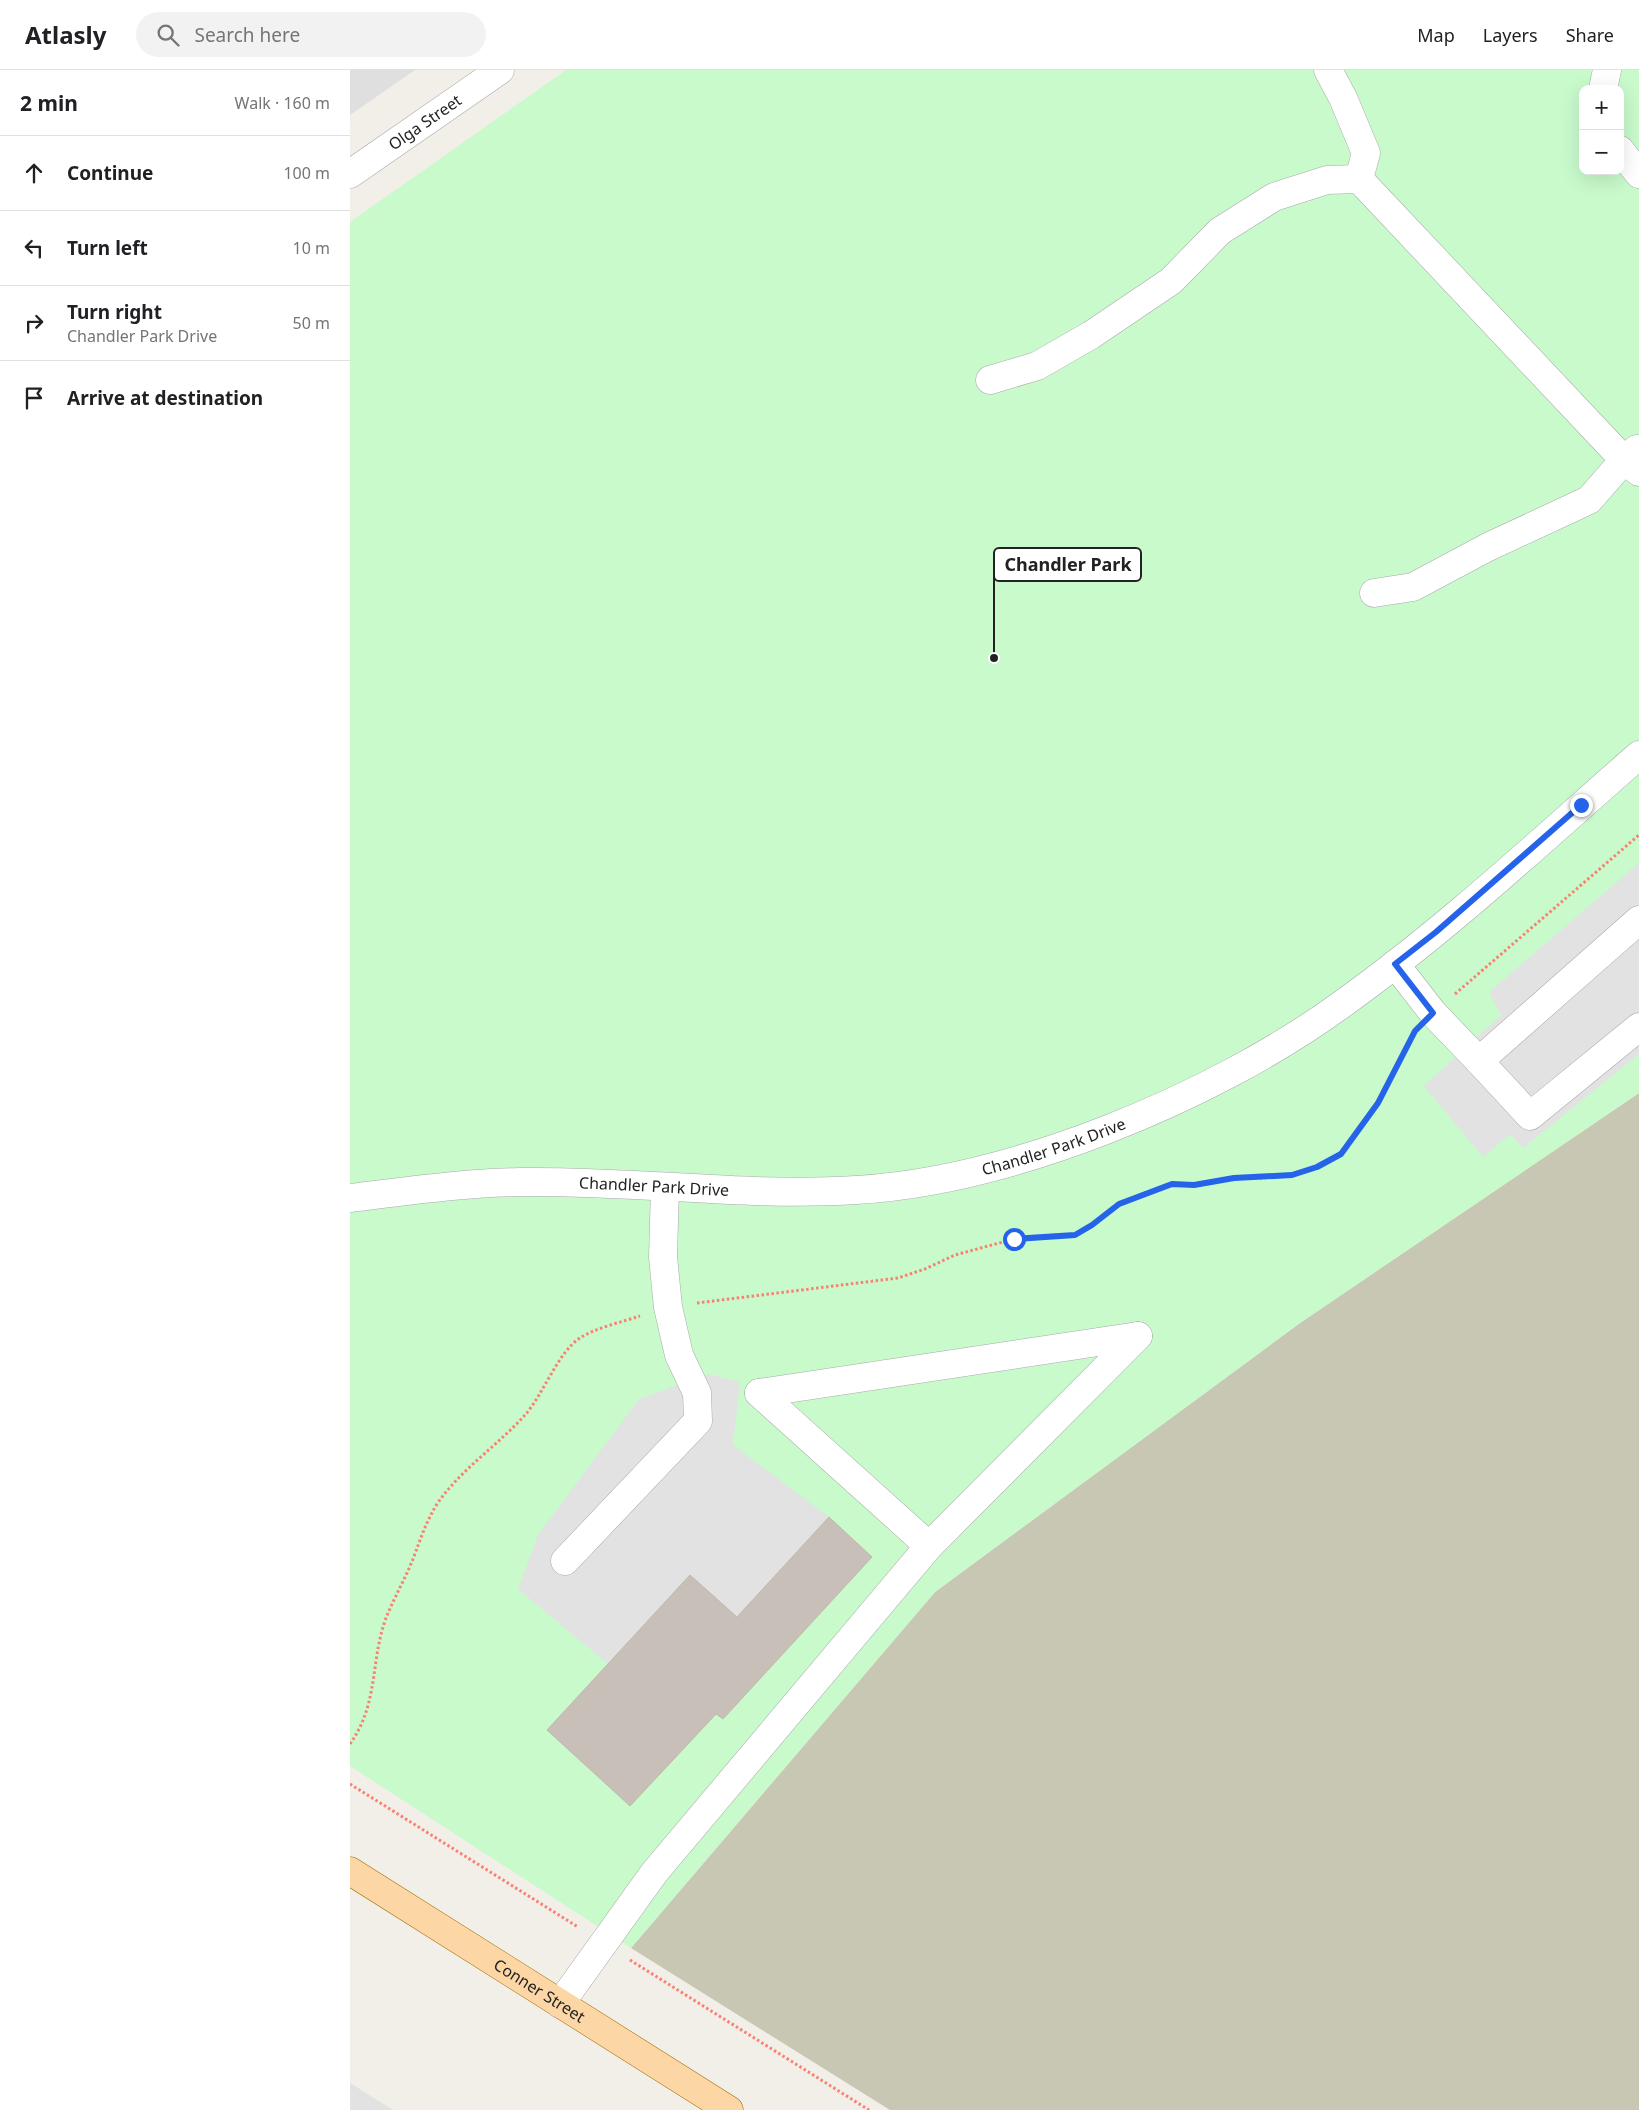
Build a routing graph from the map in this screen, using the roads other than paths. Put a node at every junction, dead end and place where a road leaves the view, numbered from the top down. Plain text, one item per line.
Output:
1 (500, 70) edge
2 (1328, 70) edge
3 (1607, 70) edge
4 (1604, 85) edge
5 (1624, 155) edge
6 (350, 174) edge
7 (1639, 174) edge
8 (1359, 179) junction
9 (990, 380) dead end
10 (1634, 460) edge
11 (1374, 594) dead end
12 (1639, 755) edge
13 (1639, 920) edge
14 (1395, 964) junction
15 (1639, 1027) edge
16 (1479, 1062) junction
17 (665, 1188) junction
18 (350, 1198) edge
19 (929, 1546) junction
20 (565, 1561) dead end
21 (350, 1871) edge
22 (560, 2004) junction
23 (729, 2110) edge

1 - 6 street, Olga Street
2 - 8 street
3 - 4 street
5 - 7 street
8 - 9 street
8 - 10 street
10 - 11 street
12 - 14 street, Chandler Park Drive
13 - 16 street
14 - 16 street
14 - 17 street, Chandler Park Drive
15 - 16 street
17 - 18 street, Chandler Park Drive
17 - 20 street
19 - 19 street
19 - 22 street
21 - 22 main road, Conner Street
22 - 23 main road, Conner Street

